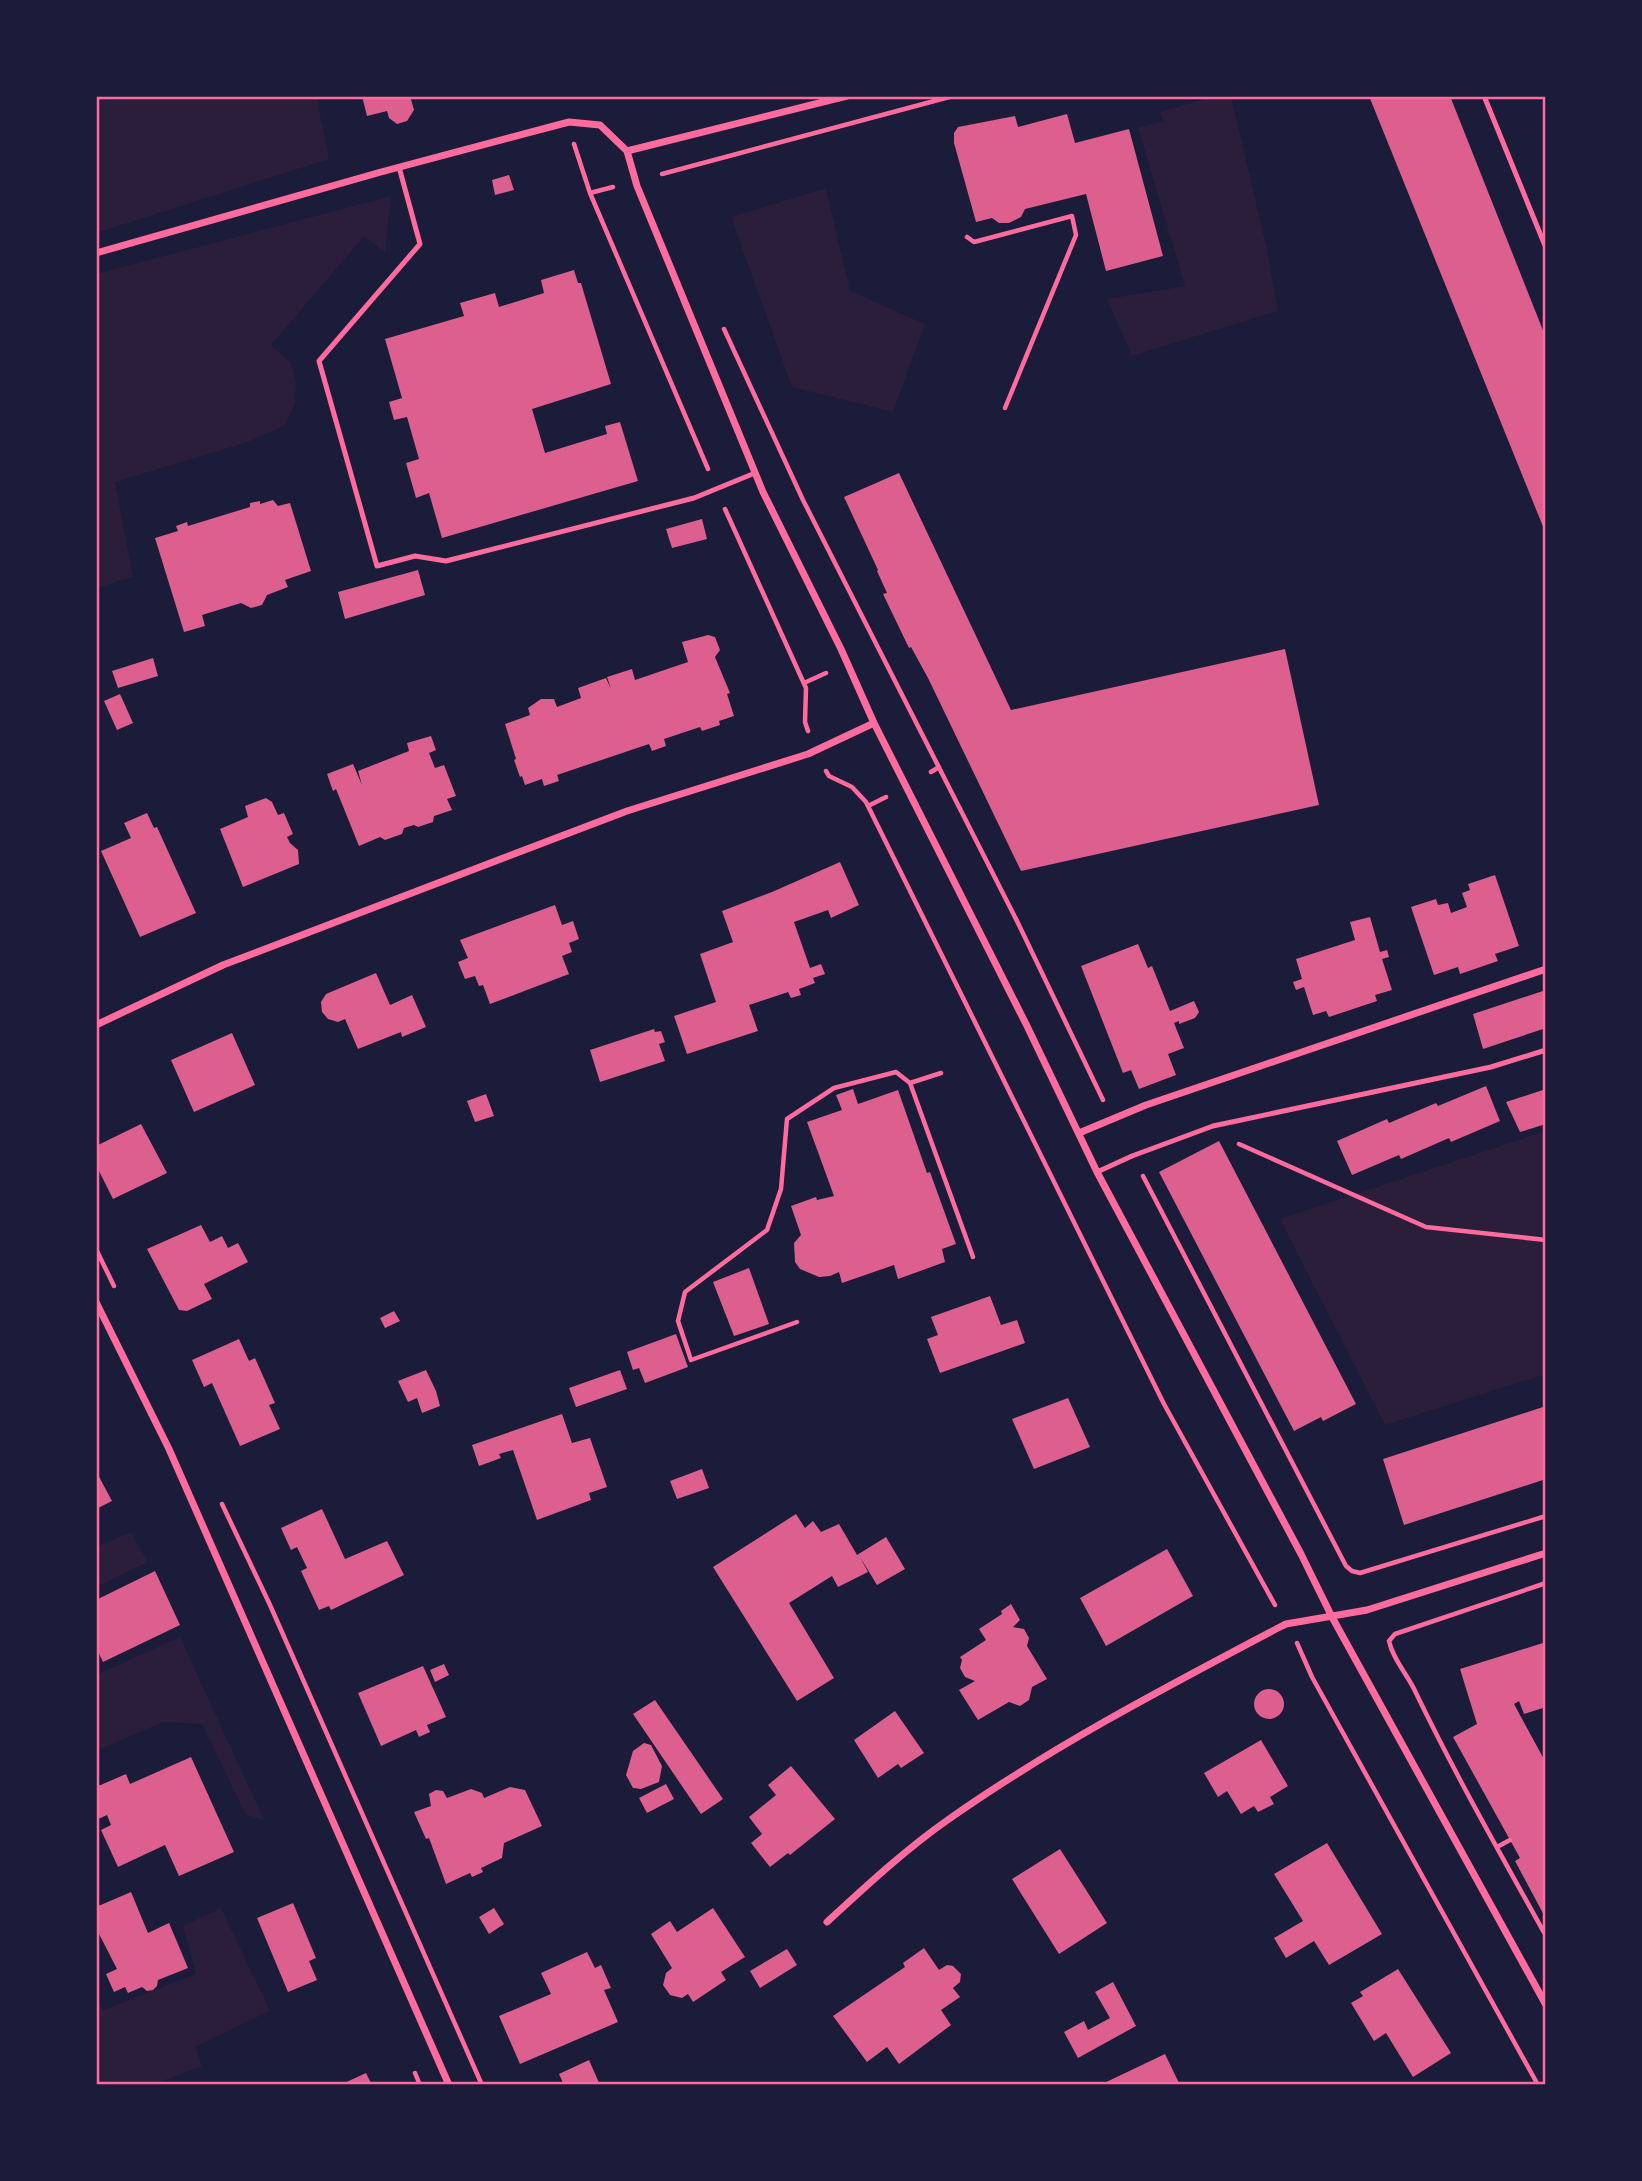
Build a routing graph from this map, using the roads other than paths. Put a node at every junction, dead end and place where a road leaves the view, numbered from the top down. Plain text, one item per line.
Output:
1 (848, 96) edge
2 (1484, 96) edge
3 (627, 151) junction
4 (399, 167) junction
5 (1546, 248) edge
6 (96, 253) edge
7 (755, 473) junction
8 (874, 723) junction
9 (1546, 969) edge
10 (96, 1025) edge
11 (1546, 1050) edge
12 (1079, 1133) junction
13 (1097, 1172) junction
14 (96, 1302) edge
15 (1546, 1553) edge
16 (1332, 1617) junction
17 (827, 1922) dead end
18 (1546, 2005) edge
19 (450, 2085) edge

1 - 3 street
2 - 5 lane
3 - 4 street
3 - 7 street
4 - 6 street
4 - 7 lane
7 - 8 street
8 - 10 street
8 - 12 street
9 - 12 street
11 - 13 lane
12 - 13 street
13 - 16 street
14 - 19 street
15 - 16 street
16 - 17 street
16 - 18 street

